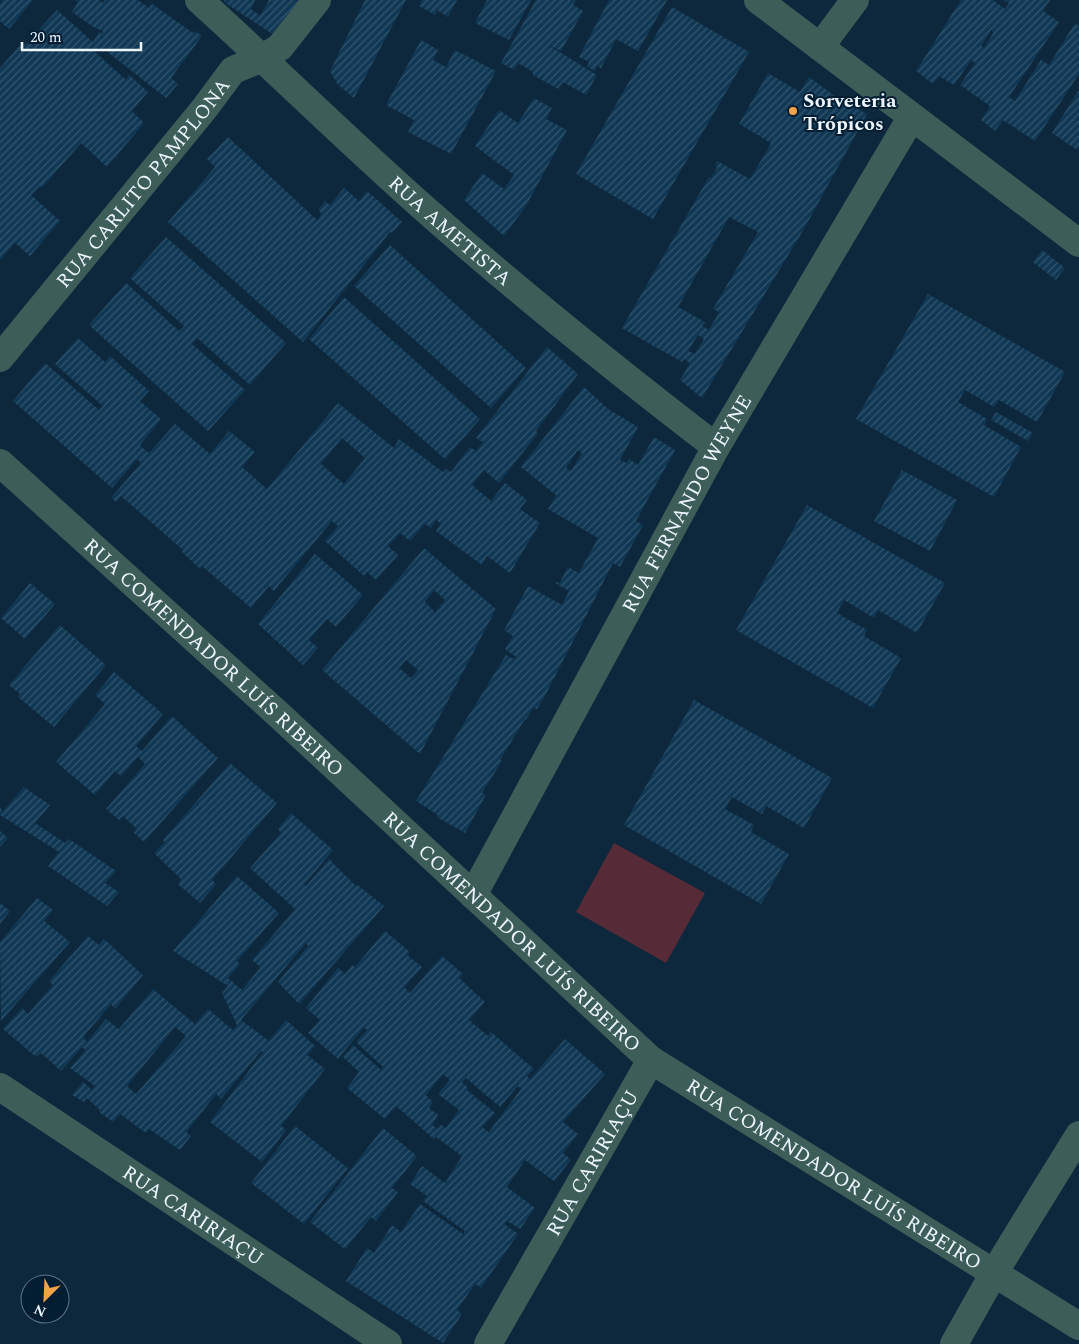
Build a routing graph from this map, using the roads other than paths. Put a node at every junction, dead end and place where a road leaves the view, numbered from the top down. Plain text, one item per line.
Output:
1 (199, 0) edge
2 (318, 0) edge
3 (758, 0) edge
4 (855, 0) edge
5 (820, 47) junction
6 (263, 58) junction
7 (911, 118) junction
8 (1079, 243) edge
9 (0, 358) edge
10 (716, 447) junction
11 (0, 463) edge
12 (473, 895) junction
13 (650, 1060) junction
14 (0, 1087) edge
15 (1079, 1135) edge
16 (994, 1273) junction
17 (1079, 1326) edge
18 (388, 1344) edge
19 (488, 1344) edge
20 (954, 1344) edge

1 - 6 street, RUA AMETISTA
2 - 6 street, RUA CARLITO PAMPLONA
3 - 5 street
4 - 5 street
5 - 7 street
6 - 9 street, RUA CARLITO PAMPLONA
6 - 10 street, RUA AMETISTA
7 - 8 street
7 - 10 street, RUA FERNANDO WEYNE
10 - 12 street, RUA FERNANDO WEYNE
11 - 12 street, RUA COMENDADOR LUÍS RIBEIRO
12 - 13 street, RUA COMENDADOR LUÍS RIBEIRO
13 - 16 street, RUA COMENDADOR LUÍS RIBEIRO
13 - 19 street, RUA CARIRIAÇU
14 - 18 street, RUA CARIRIAÇU
15 - 16 street
16 - 17 street, RUA COMENDADOR LUÍS RIBEIRO
16 - 20 street

